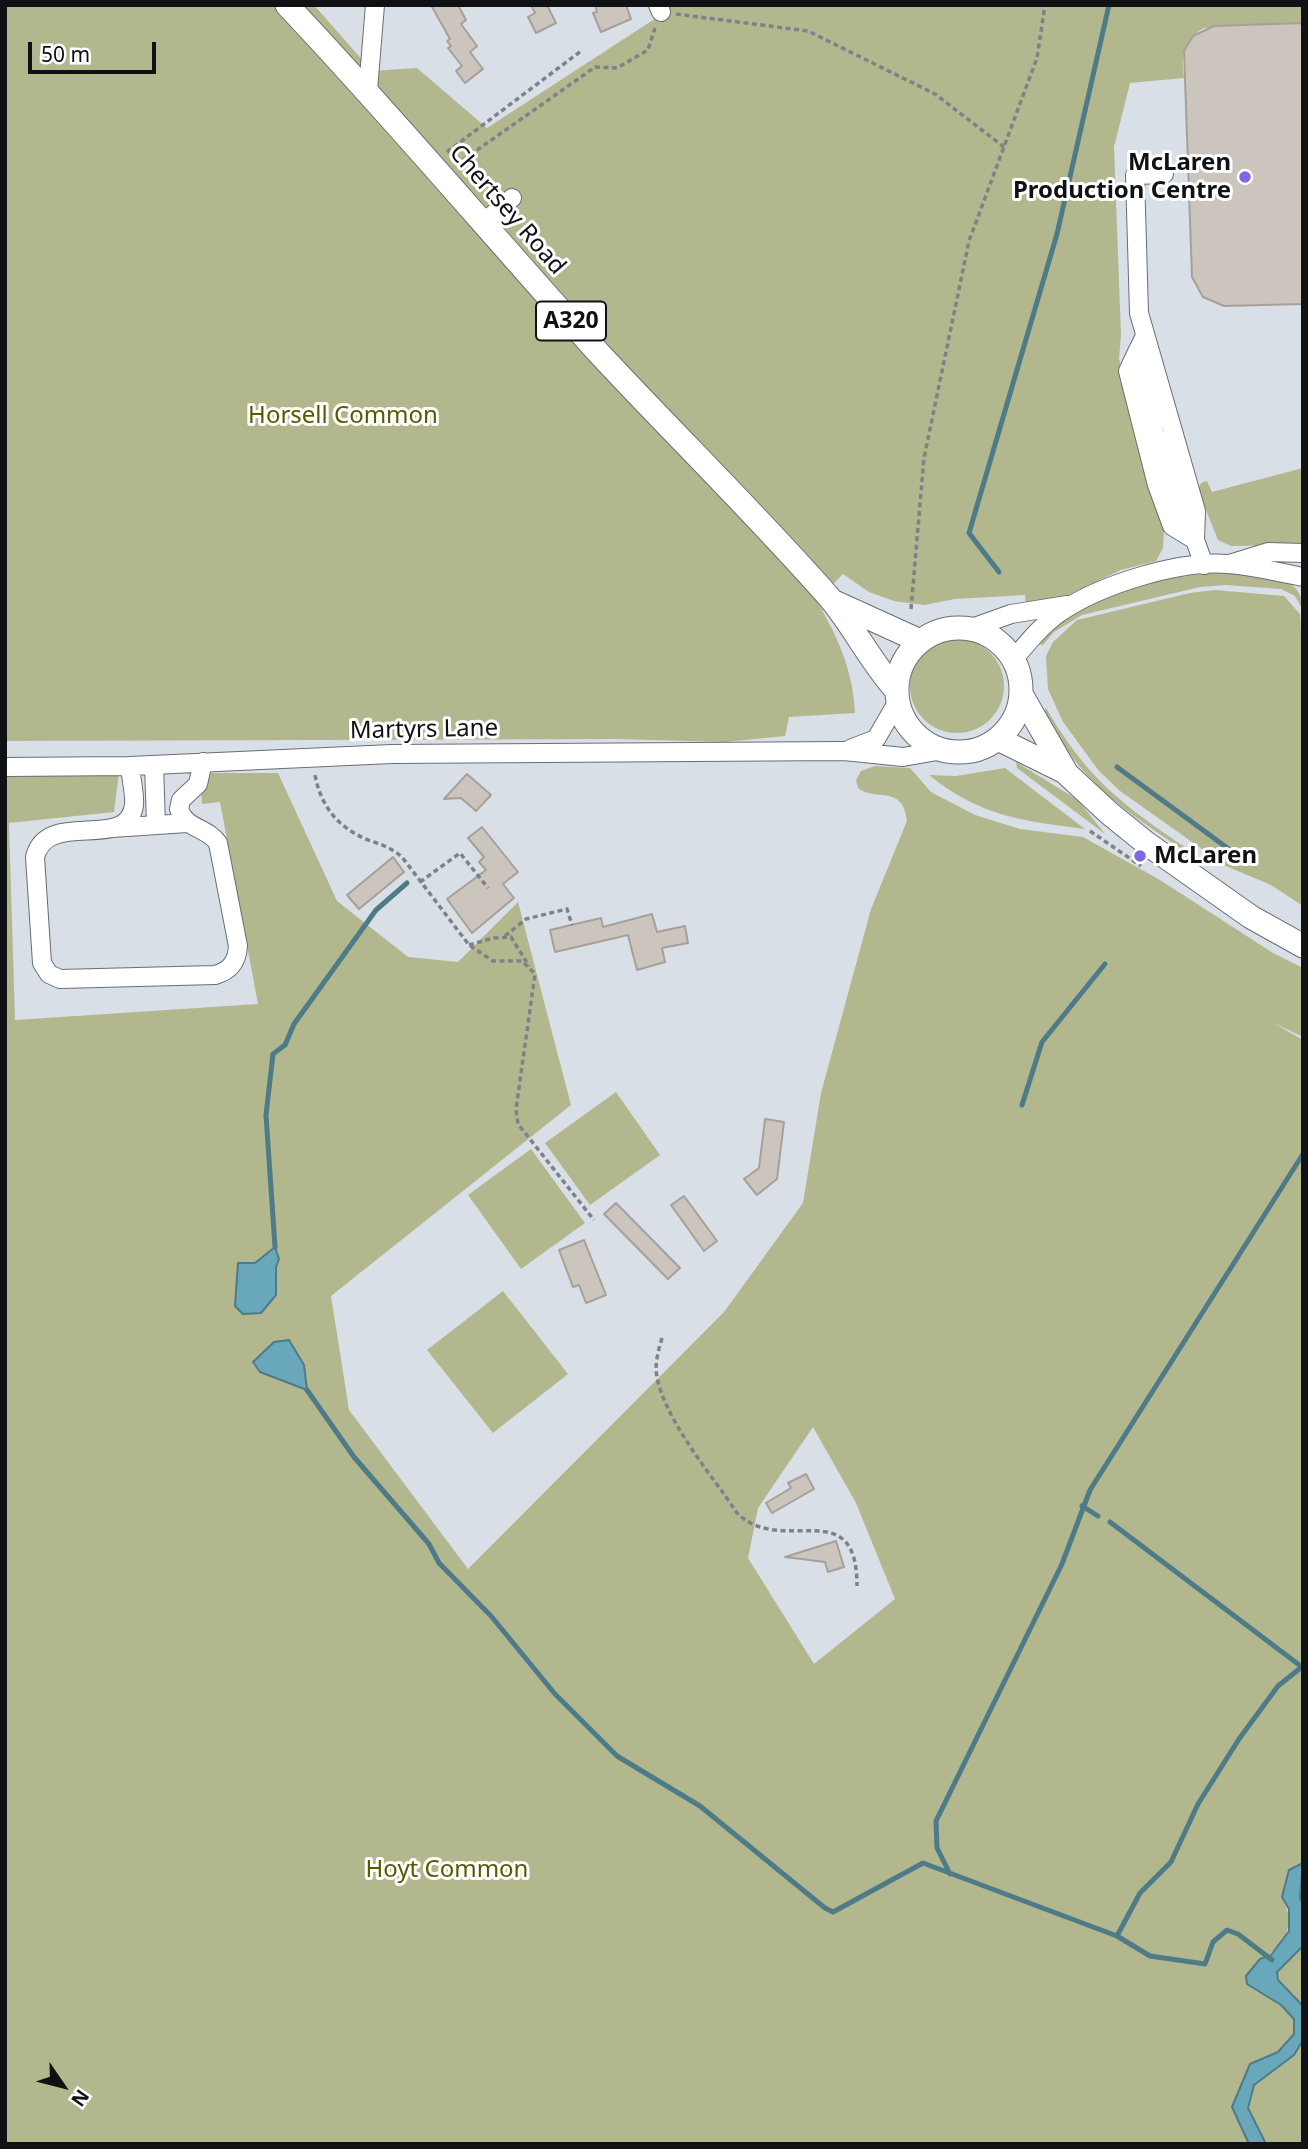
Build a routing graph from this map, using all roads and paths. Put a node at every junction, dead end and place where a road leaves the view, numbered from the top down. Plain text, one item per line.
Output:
1 (288, 5) edge
2 (375, 5) edge
3 (1045, 5) edge
4 (659, 8) edge
5 (581, 51) dead end
6 (368, 90) junction
7 (1004, 147) junction
8 (440, 164) junction
9 (1164, 174) dead end
10 (512, 198) dead end
11 (482, 223) junction
12 (1141, 345) junction
13 (1151, 381) junction
14 (1195, 540) junction
15 (1303, 553) edge
16 (1254, 556) junction
17 (1229, 564) junction
18 (1204, 565) junction
19 (1303, 568) edge
20 (1303, 577) edge
21 (832, 601) junction
22 (1074, 604) junction
23 (911, 608) dead end
24 (972, 628) junction
25 (920, 641) junction
26 (1014, 659) junction
27 (1021, 694) junction
28 (897, 696) junction
29 (998, 738) junction
30 (943, 750) junction
31 (844, 751) junction
32 (312, 757) junction
33 (203, 762) junction
34 (154, 765) junction
35 (130, 766) junction
36 (5, 767) edge
37 (1067, 774) junction
38 (187, 823) junction
39 (156, 825) junction
40 (112, 828) junction
41 (420, 882) junction
42 (488, 888) dead end
43 (572, 925) dead end
44 (505, 936) junction
45 (469, 945) junction
46 (1303, 946) edge
47 (528, 966) junction
48 (594, 1220) dead end
49 (662, 1338) dead end
50 (857, 1587) dead end

1 - 6 main road, Chertsey Road / A320
2 - 6 street
3 - 7 path
4 - 7 path
4 - 8 path
5 - 8 path
6 - 8 main road, Chertsey Road / A320
7 - 23 path
8 - 11 main road, Chertsey Road / A320
9 - 12 street
10 - 11 street
11 - 21 main road, Chertsey Road / A320
12 - 13 street
12 - 14 street
13 - 14 street
13 - 14 street
14 - 18 street
15 - 16 street
16 - 17 street
16 - 19 street
17 - 18 street
17 - 20 street
18 - 22 street
21 - 25 main road, Chertsey Road / A320
21 - 28 main road, Chertsey Road / A320
22 - 24 street
22 - 26 street
24 - 25 main road
24 - 26 main road
25 - 28 main road
26 - 27 main road
27 - 29 main road
27 - 37 main road
28 - 30 main road
28 - 31 street, Martyrs Lane
29 - 30 main road
29 - 37 main road
30 - 31 street, Martyrs Lane
31 - 32 street, Martyrs Lane
32 - 33 street, Martyrs Lane
32 - 41 path
33 - 34 street, Martyrs Lane
33 - 38 street
34 - 35 street, Martyrs Lane
34 - 39 street
35 - 36 street, Martyrs Lane
35 - 40 street
37 - 46 main road
38 - 39 street
38 - 40 street
39 - 40 street
41 - 42 path
41 - 45 path
43 - 44 path
44 - 45 path
44 - 47 path
45 - 47 path
47 - 48 path
49 - 50 path

